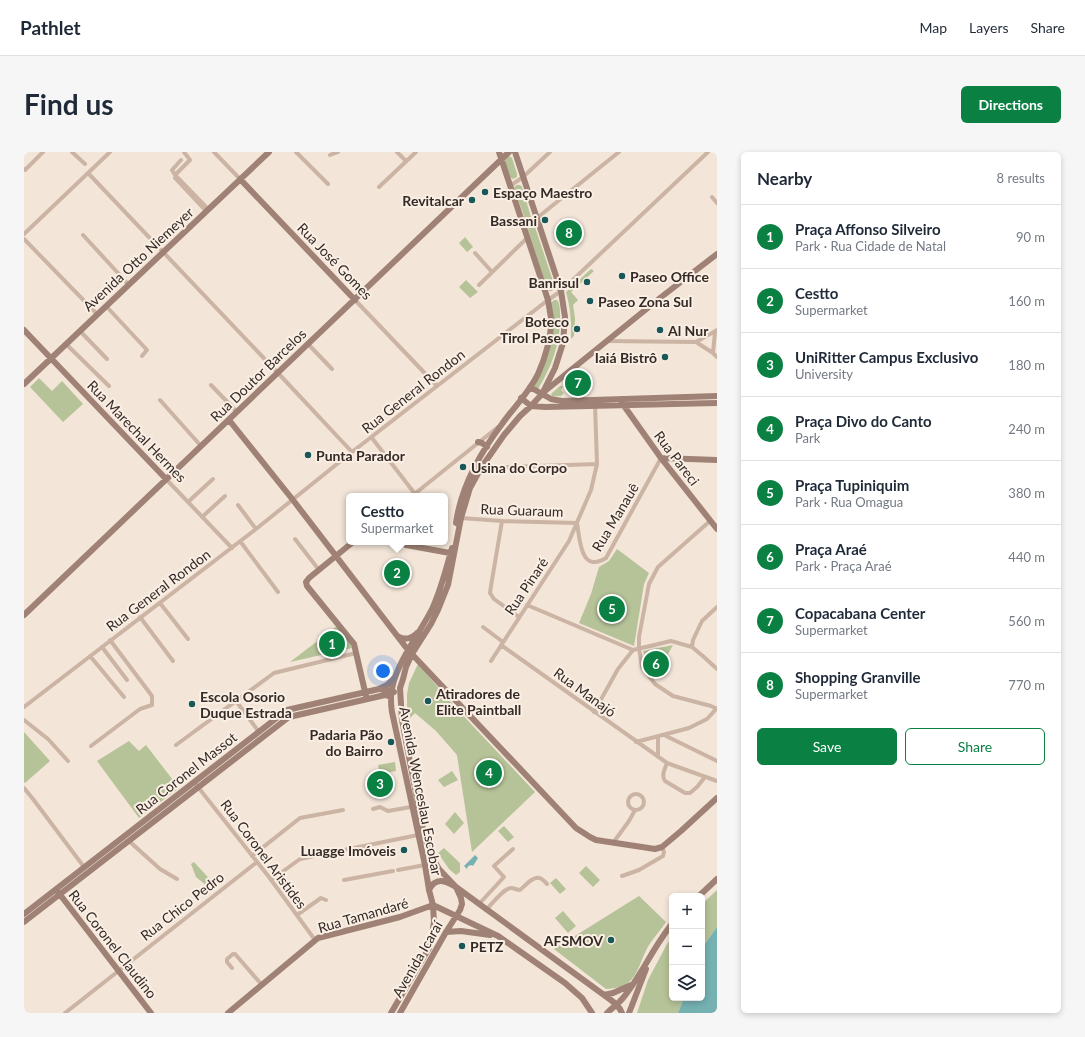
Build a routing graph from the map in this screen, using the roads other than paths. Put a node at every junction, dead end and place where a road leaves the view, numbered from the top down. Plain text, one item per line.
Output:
1 (43, 152) edge
2 (72, 152) edge
3 (101, 152) edge
4 (110, 152) edge
5 (184, 152) edge
6 (214, 152) edge
7 (269, 152) edge
8 (296, 152) edge
9 (338, 152) edge
10 (397, 152) edge
11 (416, 152) edge
12 (499, 152) edge
13 (509, 152) edge
14 (515, 152) edge
15 (550, 152) edge
16 (619, 152) edge
17 (708, 152) edge
18 (330, 155) dead end
19 (105, 156) junction
20 (501, 159) junction
21 (181, 160) dead end
22 (406, 161) junction
23 (85, 164) dead end
24 (24, 169) edge
25 (88, 173) junction
26 (174, 176) junction
27 (523, 177) junction
28 (240, 179) junction
29 (328, 184) dead end
30 (510, 186) junction
31 (379, 187) dead end
32 (712, 197) dead end
33 (717, 203) edge
34 (207, 210) junction
35 (536, 218) junction
36 (524, 226) junction
37 (24, 234) edge
38 (82, 235) dead end
39 (528, 238) junction
40 (24, 239) edge
41 (163, 252) junction
42 (475, 253) dead end
43 (717, 254) edge
44 (492, 272) junction
45 (129, 285) junction
46 (479, 285) dead end
47 (561, 291) junction
48 (355, 300) junction
49 (548, 300) junction
50 (106, 306) junction
51 (97, 314) junction
52 (24, 330) edge
53 (80, 331) junction
54 (716, 331) edge
55 (607, 341) junction
56 (696, 342) junction
57 (66, 344) junction
58 (308, 344) junction
59 (714, 353) junction
60 (142, 356) dead end
61 (51, 358) junction
62 (717, 358) edge
63 (107, 359) dead end
64 (555, 368) junction
65 (332, 369) dead end
66 (278, 372) junction
67 (566, 373) junction
68 (25, 382) edge
69 (210, 385) dead end
70 (108, 386) dead end
71 (437, 386) junction
72 (530, 387) junction
73 (542, 394) junction
74 (717, 396) edge
75 (689, 397) junction
76 (522, 398) junction
77 (160, 400) dead end
78 (595, 402) junction
79 (621, 402) junction
80 (562, 403) junction
81 (717, 403) edge
82 (689, 404) junction
83 (531, 406) junction
84 (236, 412) junction
85 (229, 420) junction
86 (502, 424) junction
87 (504, 435) junction
88 (493, 437) junction
89 (372, 438) junction
90 (478, 442) junction
91 (201, 446) junction
92 (487, 447) junction
93 (352, 452) junction
94 (661, 458) junction
95 (717, 460) edge
96 (597, 464) junction
97 (481, 468) junction
98 (166, 479) junction
99 (213, 479) dead end
100 (412, 493) edge
101 (415, 493) edge
102 (225, 496) dead end
103 (293, 500) junction
104 (188, 502) junction
105 (238, 506) dead end
106 (202, 517) junction
107 (461, 518) junction
108 (502, 521) junction
109 (710, 521) junction
110 (577, 523) junction
111 (256, 529) junction
112 (717, 529) edge
113 (294, 539) dead end
114 (240, 542) junction
115 (349, 545) edge
116 (406, 545) edge
117 (232, 548) junction
118 (450, 553) junction
119 (336, 556) junction
120 (453, 563) junction
121 (319, 570) junction
122 (278, 592) dead end
123 (160, 602) junction
124 (527, 605) junction
125 (717, 607) edge
126 (24, 615) edge
127 (140, 617) junction
128 (519, 617) junction
129 (483, 627) dead end
130 (420, 630) junction
131 (397, 636) junction
132 (188, 639) dead end
133 (110, 640) junction
134 (502, 643) junction
135 (102, 647) junction
136 (692, 647) junction
137 (639, 648) junction
138 (633, 650) junction
139 (410, 652) junction
140 (356, 653) junction
141 (90, 656) junction
142 (417, 660) junction
143 (173, 661) dead end
144 (491, 661) dead end
145 (406, 667) junction
146 (717, 669) edge
147 (396, 674) junction
148 (127, 680) dead end
149 (379, 689) junction
150 (391, 694) junction
151 (366, 696) junction
152 (124, 697) dead end
153 (236, 701) junction
154 (400, 702) junction
155 (24, 707) edge
156 (717, 709) edge
157 (594, 712) junction
158 (24, 720) edge
159 (259, 732) junction
160 (664, 734) junction
161 (658, 736) junction
162 (636, 742) junction
163 (176, 745) dead end
164 (91, 746) dead end
165 (658, 757) junction
166 (68, 761) dead end
167 (717, 761) edge
168 (667, 763) junction
169 (705, 777) junction
170 (717, 781) edge
171 (196, 785) junction
172 (24, 788) edge
173 (717, 798) edge
174 (411, 806) junction
175 (373, 809) dead end
176 (342, 810) dead end
177 (635, 810) junction
178 (418, 835) junction
179 (128, 841) junction
180 (613, 843) junction
181 (662, 847) junction
182 (513, 848) dead end
183 (252, 856) junction
184 (256, 862) junction
185 (425, 865) junction
186 (84, 867) junction
187 (622, 876) dead end
188 (717, 879) edge
189 (177, 880) dead end
190 (271, 880) junction
191 (344, 880) dead end
192 (547, 884) dead end
193 (456, 887) junction
194 (429, 890) junction
195 (58, 892) junction
196 (702, 893) edge
197 (326, 900) dead end
198 (479, 904) junction
199 (433, 906) junction
200 (486, 910) junction
201 (24, 914) edge
202 (297, 915) junction
203 (456, 916) junction
204 (24, 922) edge
205 (669, 928) edge
206 (446, 932) junction
207 (498, 936) junction
208 (661, 939) junction
209 (315, 940) junction
210 (232, 968) dead end
211 (118, 971) junction
212 (632, 984) junction
213 (262, 985) junction
214 (604, 995) junction
215 (616, 1005) junction
216 (65, 1013) edge
217 (151, 1013) edge
218 (228, 1013) edge
219 (391, 1013) edge
220 (400, 1013) edge
221 (592, 1013) edge
222 (607, 1013) edge
223 (622, 1013) edge
224 (629, 1013) edge

1 - 24 street
2 - 23 street
3 - 19 street
4 - 19 street
5 - 26 street
6 - 28 street, Rua José Gomes
7 - 28 street, Avenida Otto Niemeyer
8 - 29 street
9 - 18 street
10 - 22 street
11 - 22 street
12 - 20 street, Avenida Wenceslau Escobar
13 - 20 street, Rua Doutor Barcelos
14 - 27 street, Avenida Wenceslau Escobar
15 - 27 street
16 - 35 street
17 - 47 street, Rua General Rondon
19 - 25 street
20 - 30 street, Avenida Wenceslau Escobar
20 - 48 street, Rua Doutor Barcelos
21 - 26 street
22 - 31 street
25 - 37 street
25 - 41 street
26 - 34 street
27 - 30 street
27 - 35 street, Avenida Wenceslau Escobar
28 - 34 street, Avenida Otto Niemeyer
28 - 48 street, Rua José Gomes
30 - 36 street, Avenida Wenceslau Escobar
32 - 33 street
34 - 41 street, Avenida Otto Niemeyer
35 - 36 street
35 - 47 street, Avenida Wenceslau Escobar
36 - 39 street, Avenida Wenceslau Escobar
38 - 45 street
39 - 44 street
39 - 49 street, Avenida Wenceslau Escobar
40 - 51 street
41 - 45 street, Avenida Otto Niemeyer
41 - 66 street
42 - 44 street
43 - 55 street
44 - 46 street
45 - 50 street, Avenida Otto Niemeyer
47 - 49 street, Rua General Rondon
47 - 64 street, Avenida Wenceslau Escobar
48 - 58 street, Rua Doutor Barcelos
48 - 71 street, Rua José Gomes
49 - 71 street, Rua General Rondon
49 - 72 street, Avenida Wenceslau Escobar
50 - 51 street, Avenida Otto Niemeyer
50 - 60 street
51 - 53 street, Avenida Otto Niemeyer
52 - 61 street, Rua Marechal Hermes
53 - 57 street, Avenida Otto Niemeyer
53 - 63 street
54 - 56 street
54 - 59 street
55 - 56 street
55 - 67 street
56 - 59 street
57 - 61 street, Avenida Otto Niemeyer
57 - 70 street
58 - 65 street
58 - 66 street, Rua Doutor Barcelos
59 - 62 street
61 - 68 street, Avenida Otto Niemeyer
61 - 98 street, Rua Marechal Hermes
64 - 67 street
64 - 73 street, Avenida Wenceslau Escobar
66 - 84 street, Rua Doutor Barcelos
66 - 93 street
67 - 73 street
69 - 84 street
71 - 89 street, Rua General Rondon
72 - 73 street
72 - 76 street, Avenida Wenceslau Escobar
73 - 80 street
73 - 83 street, Avenida Wenceslau Escobar
74 - 75 street
75 - 79 street
75 - 82 street
76 - 83 street
76 - 86 street, Avenida Wenceslau Escobar
77 - 91 street
78 - 79 street
78 - 80 street
78 - 96 street, Rua Guaraum
79 - 82 street
79 - 94 street, Rua Pareci
80 - 83 street
81 - 82 street
83 - 87 street, Avenida Wenceslau Escobar
84 - 85 street, Rua Doutor Barcelos
85 - 91 street, Rua Doutor Barcelos
85 - 103 street
86 - 88 street, Avenida Wenceslau Escobar
86 - 90 street
87 - 88 street
87 - 97 street, Avenida Wenceslau Escobar
88 - 90 street
88 - 92 street, Avenida Wenceslau Escobar
89 - 93 street, Rua General Rondon
89 - 100 street
90 - 92 street
90 - 101 street
91 - 98 street, Rua Doutor Barcelos
92 - 118 street, Avenida Wenceslau Escobar
93 - 103 street, Rua General Rondon
94 - 95 street
94 - 109 street, Rua Pareci
94 - 110 street, Rua Manauê
96 - 97 street
96 - 110 street, Rua Guaraum
97 - 107 street, Avenida Wenceslau Escobar
98 - 104 street, Rua Marechal Hermes
98 - 126 street, Rua Doutor Barcelos
99 - 104 street
102 - 106 street
103 - 111 street, Rua General Rondon
103 - 119 street
104 - 106 street, Rua Marechal Hermes
105 - 111 street
106 - 117 street, Rua Marechal Hermes
107 - 108 street, Rua Guaraum
107 - 120 street, Avenida Wenceslau Escobar
108 - 110 street, Rua Guaraum
108 - 128 street
109 - 112 street, Rua Pareci
109 - 137 street
110 - 124 street, Rua Pinaré
111 - 114 street, Rua General Rondon
113 - 121 street
114 - 117 street, Rua General Rondon
114 - 122 street
115 - 119 street
116 - 118 street
117 - 123 street, Rua General Rondon
118 - 120 street
118 - 130 street, Avenida Wenceslau Escobar
119 - 121 street
119 - 131 street
120 - 139 street, Avenida Wenceslau Escobar
121 - 140 street
123 - 127 street, Rua General Rondon
123 - 132 street
124 - 128 street, Rua Pinaré
124 - 138 street
125 - 136 street
127 - 133 street, Rua General Rondon
127 - 143 street
128 - 134 street, Rua Pinaré
129 - 134 street, Rua Manajó
130 - 131 street
130 - 139 street, Avenida Wenceslau Escobar
131 - 139 street
133 - 135 street, Rua General Rondon
133 - 164 street
134 - 144 street, Rua Pinaré
134 - 157 street, Rua Manajó
135 - 141 street, Rua General Rondon
135 - 148 street
136 - 137 street
136 - 146 street
137 - 138 street
137 - 156 street
138 - 157 street
139 - 142 street
139 - 145 street, Avenida Wenceslau Escobar
139 - 147 street, Avenida Wenceslau Escobar
140 - 151 street
140 - 153 street
141 - 152 street
141 - 155 street, Rua General Rondon
142 - 145 street
142 - 180 street
145 - 154 street, Avenida Wenceslau Escobar
147 - 149 street
147 - 150 street, Avenida Wenceslau Escobar
149 - 150 street, Rua Coronel Massot
149 - 151 street, Rua Coronel Massot
150 - 151 street, Rua Coronel Massot
150 - 154 street
150 - 174 street, Avenida Wenceslau Escobar
151 - 159 street, Rua Coronel Massot
151 - 171 street, Rua Coronel Massot
153 - 159 street
153 - 163 street
154 - 193 street, Avenida Wenceslau Escobar
156 - 160 street
157 - 162 street, Rua Manajó
158 - 166 street
159 - 171 street, Rua Coronel Massot
160 - 161 street
160 - 167 street
161 - 162 street
161 - 165 street
162 - 165 street, Rua Manajó
165 - 168 street, Rua Manajó
168 - 169 street, Rua Manajó
168 - 169 street
169 - 170 street, Rua Manajó
171 - 179 street, Rua Coronel Massot
171 - 183 street, Rua Coronel Aristides
171 - 186 street, Rua Coronel Massot
172 - 186 street
173 - 181 street
174 - 175 street
174 - 178 street, Avenida Wenceslau Escobar
176 - 183 street
177 - 177 street
177 - 180 street
178 - 185 street, Avenida Wenceslau Escobar
178 - 190 street
179 - 189 street
179 - 195 street, Rua Coronel Massot
180 - 181 street
181 - 187 street
182 - 198 street
183 - 184 street, Rua Coronel Aristides
184 - 190 street, Rua Coronel Aristides
184 - 211 street, Rua Chico Pedro
185 - 191 street
185 - 194 street, Avenida Wenceslau Escobar
186 - 195 street, Rua Coronel Massot
188 - 196 street
190 - 202 street, Rua Coronel Aristides
192 - 200 street
193 - 194 street
193 - 198 street
193 - 203 street
194 - 199 street, Avenida Wenceslau Escobar
195 - 201 street, Rua Coronel Massot
195 - 204 street, Rua Coronel Massot
195 - 211 street, Rua Coronel Claudino
197 - 202 street
198 - 200 street
199 - 203 street
199 - 209 street, Rua Tamandaré
199 - 219 street, Avenida Icaraí
200 - 214 street
202 - 209 street, Rua Coronel Aristides
203 - 206 street, Avenida Icaraí
203 - 207 street
205 - 208 street
206 - 207 street
206 - 220 street, Avenida Icaraí
207 - 221 street
208 - 212 street
208 - 224 street
209 - 213 street, Rua Tamandaré
210 - 213 street
211 - 216 street, Rua Chico Pedro
211 - 217 street, Rua Coronel Claudino
212 - 214 street
212 - 215 street
213 - 218 street, Rua Tamandaré
214 - 215 street
215 - 222 street
215 - 223 street

